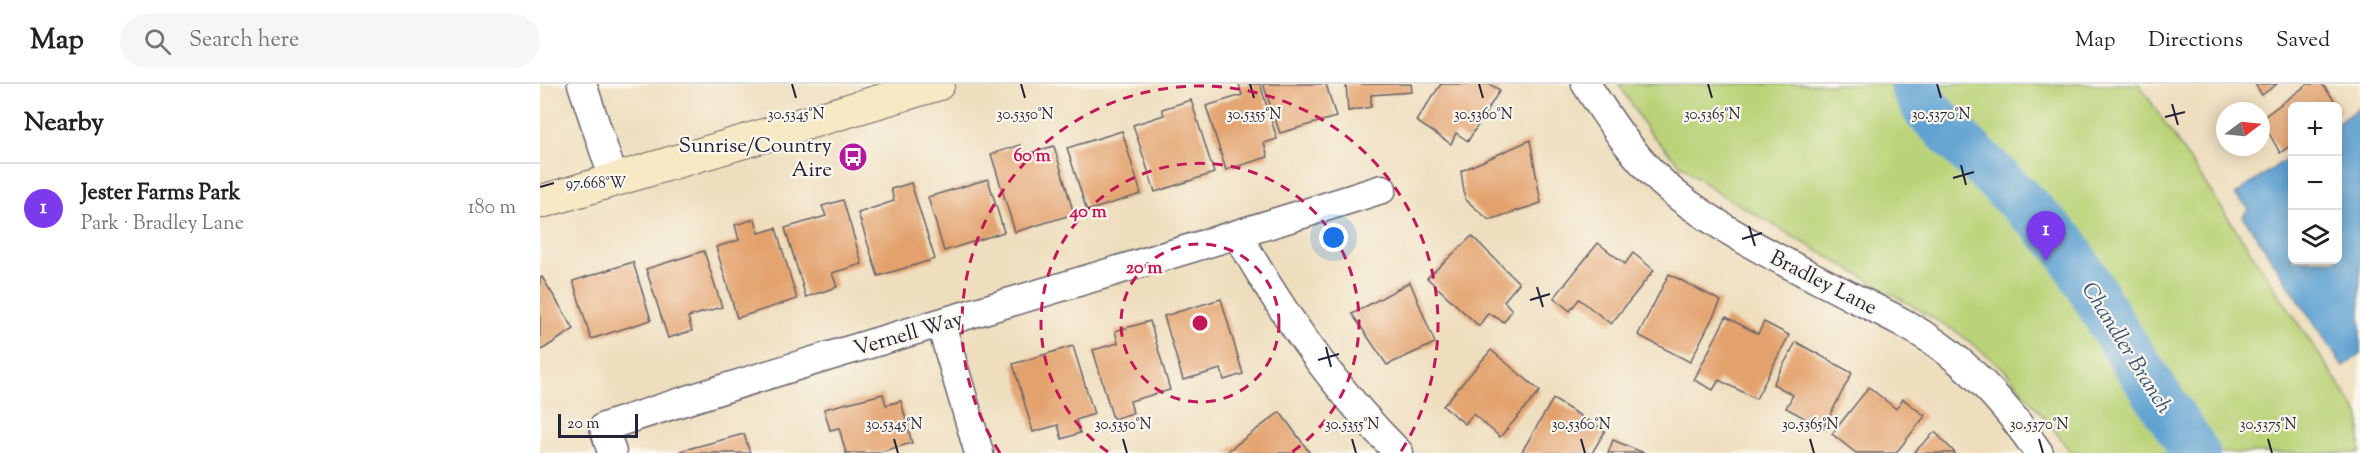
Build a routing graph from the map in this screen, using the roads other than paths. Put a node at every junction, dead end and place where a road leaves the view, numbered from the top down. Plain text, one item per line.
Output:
1 (582, 84) edge
2 (938, 84) edge
3 (1586, 84) edge
4 (614, 180) junction
5 (1382, 189) dead end
6 (540, 202) edge
7 (1238, 235) junction
8 (941, 324) junction
9 (612, 453) edge
10 (979, 453) edge
11 (1399, 453) edge
12 (2040, 453) edge

1 - 4 street
2 - 4 main road
3 - 12 street, Bradley Lane
4 - 6 main road
5 - 7 street, Vernell Way
7 - 8 street, Vernell Way
7 - 11 street
8 - 9 street, Vernell Way
8 - 10 street

